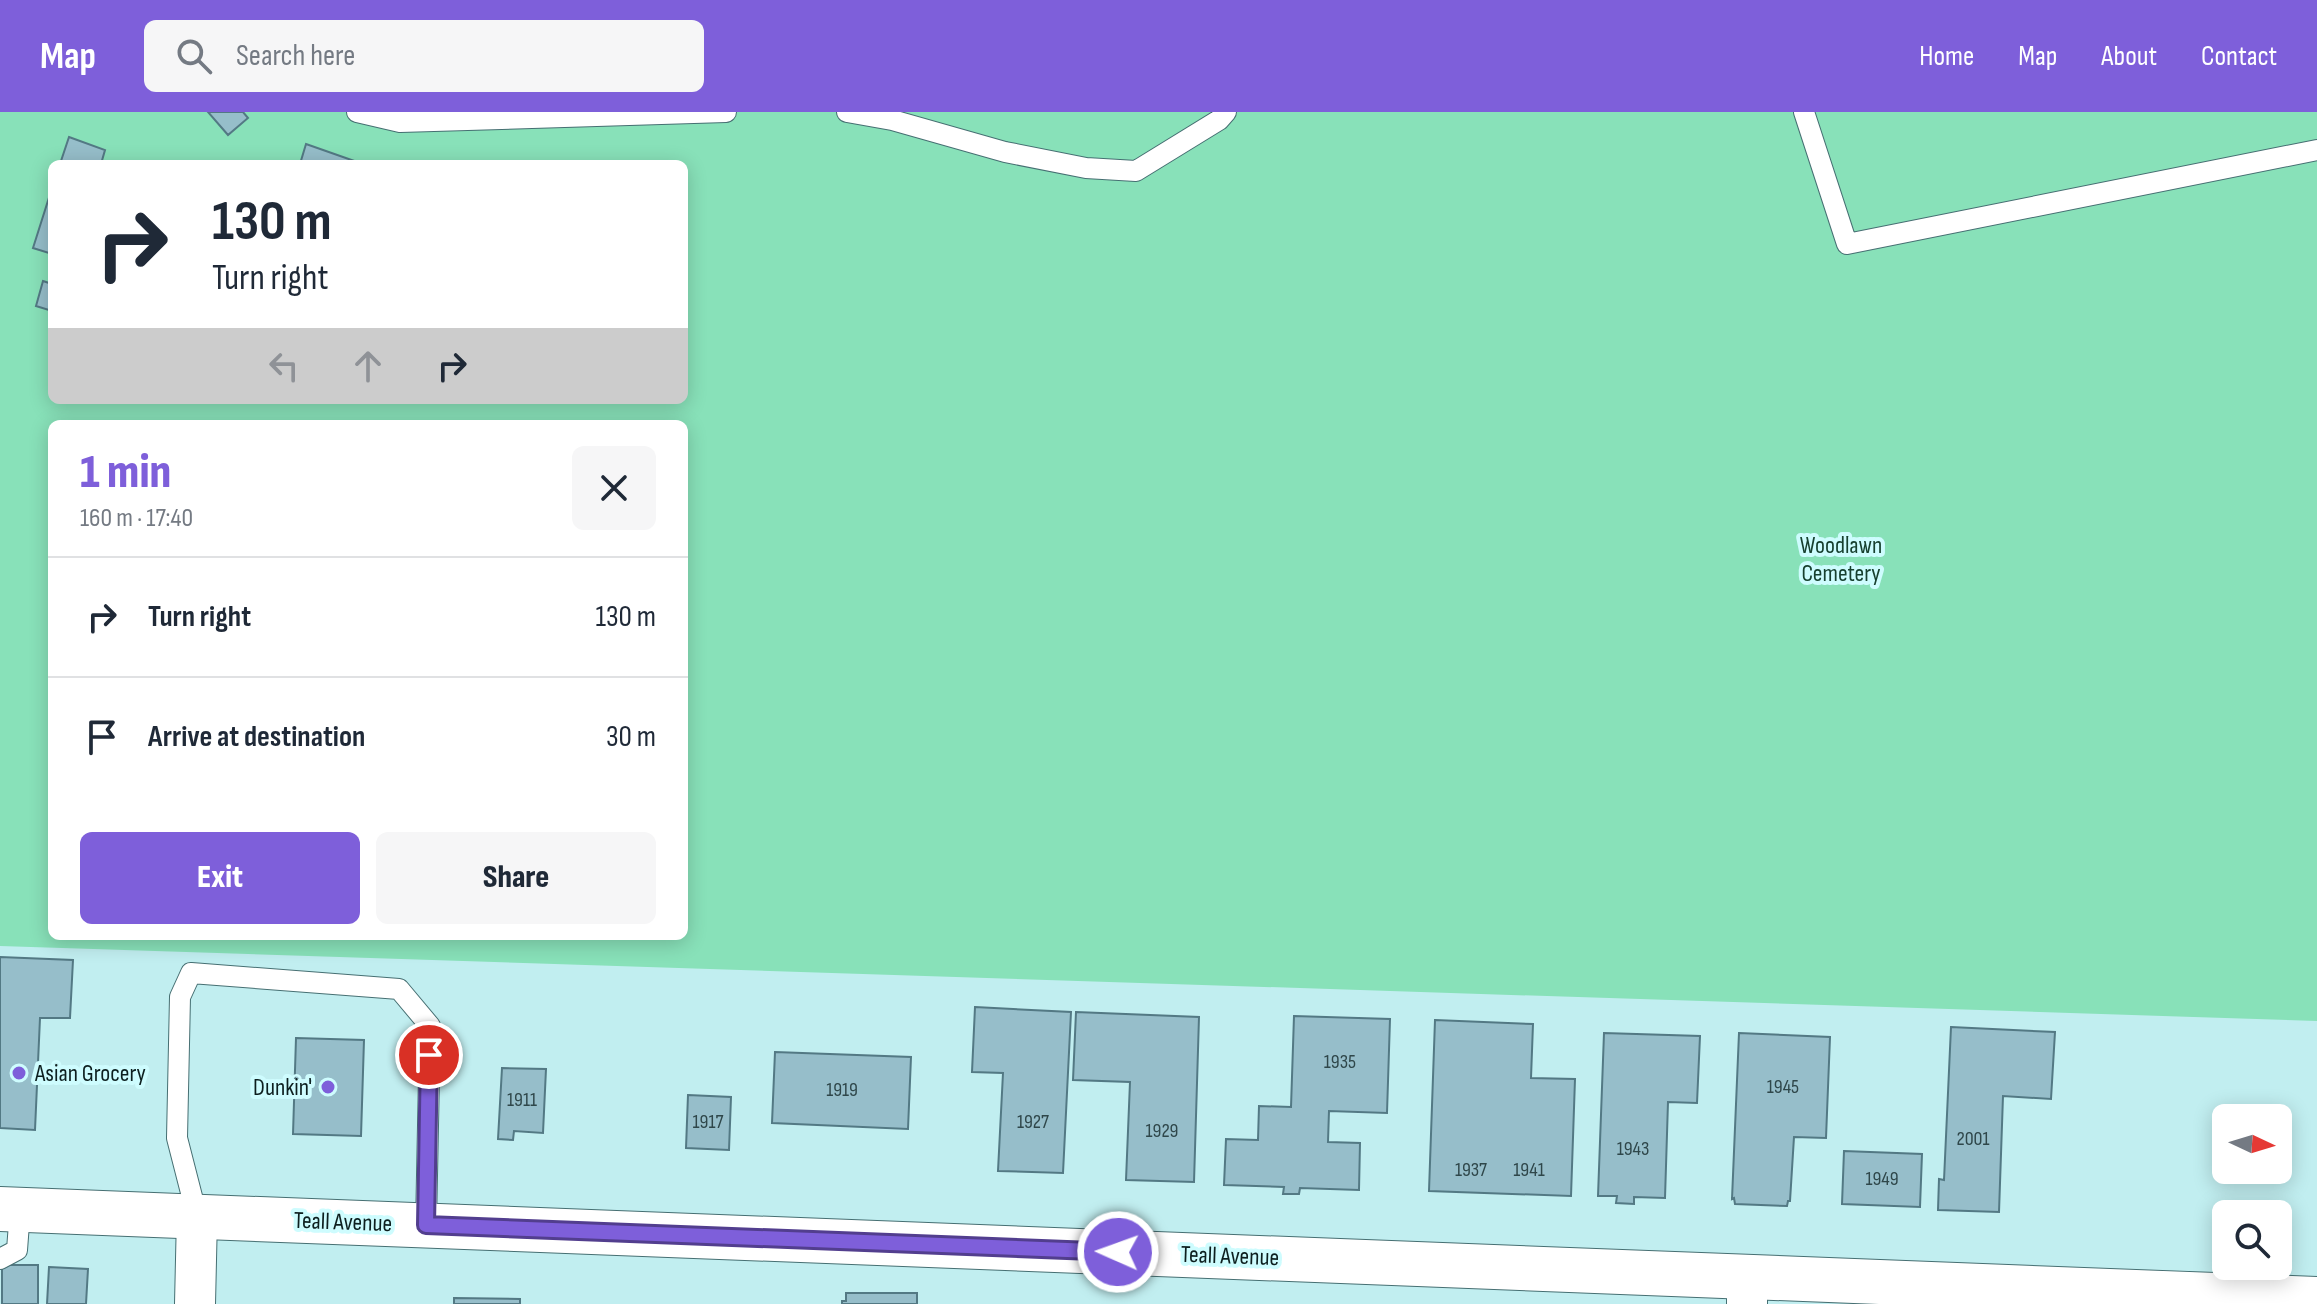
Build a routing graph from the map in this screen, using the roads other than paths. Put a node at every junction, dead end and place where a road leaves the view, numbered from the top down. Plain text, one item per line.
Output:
1 (357, 112) edge
2 (726, 112) edge
3 (847, 112) edge
4 (1226, 112) edge
5 (1804, 112) edge
6 (2317, 150) edge
7 (10, 1210) edge
8 (197, 1216) junction
9 (426, 1225) junction
10 (0, 1259) edge
11 (1747, 1290) edge
12 (2317, 1299) edge
13 (195, 1304) edge

1 - 2 lane
3 - 4 lane
5 - 6 lane
7 - 8 street, Teall Avenue
7 - 10 lane
8 - 9 street, Teall Avenue
8 - 9 lane
8 - 13 street
9 - 11 street, Teall Avenue
11 - 12 street, Teall Avenue

